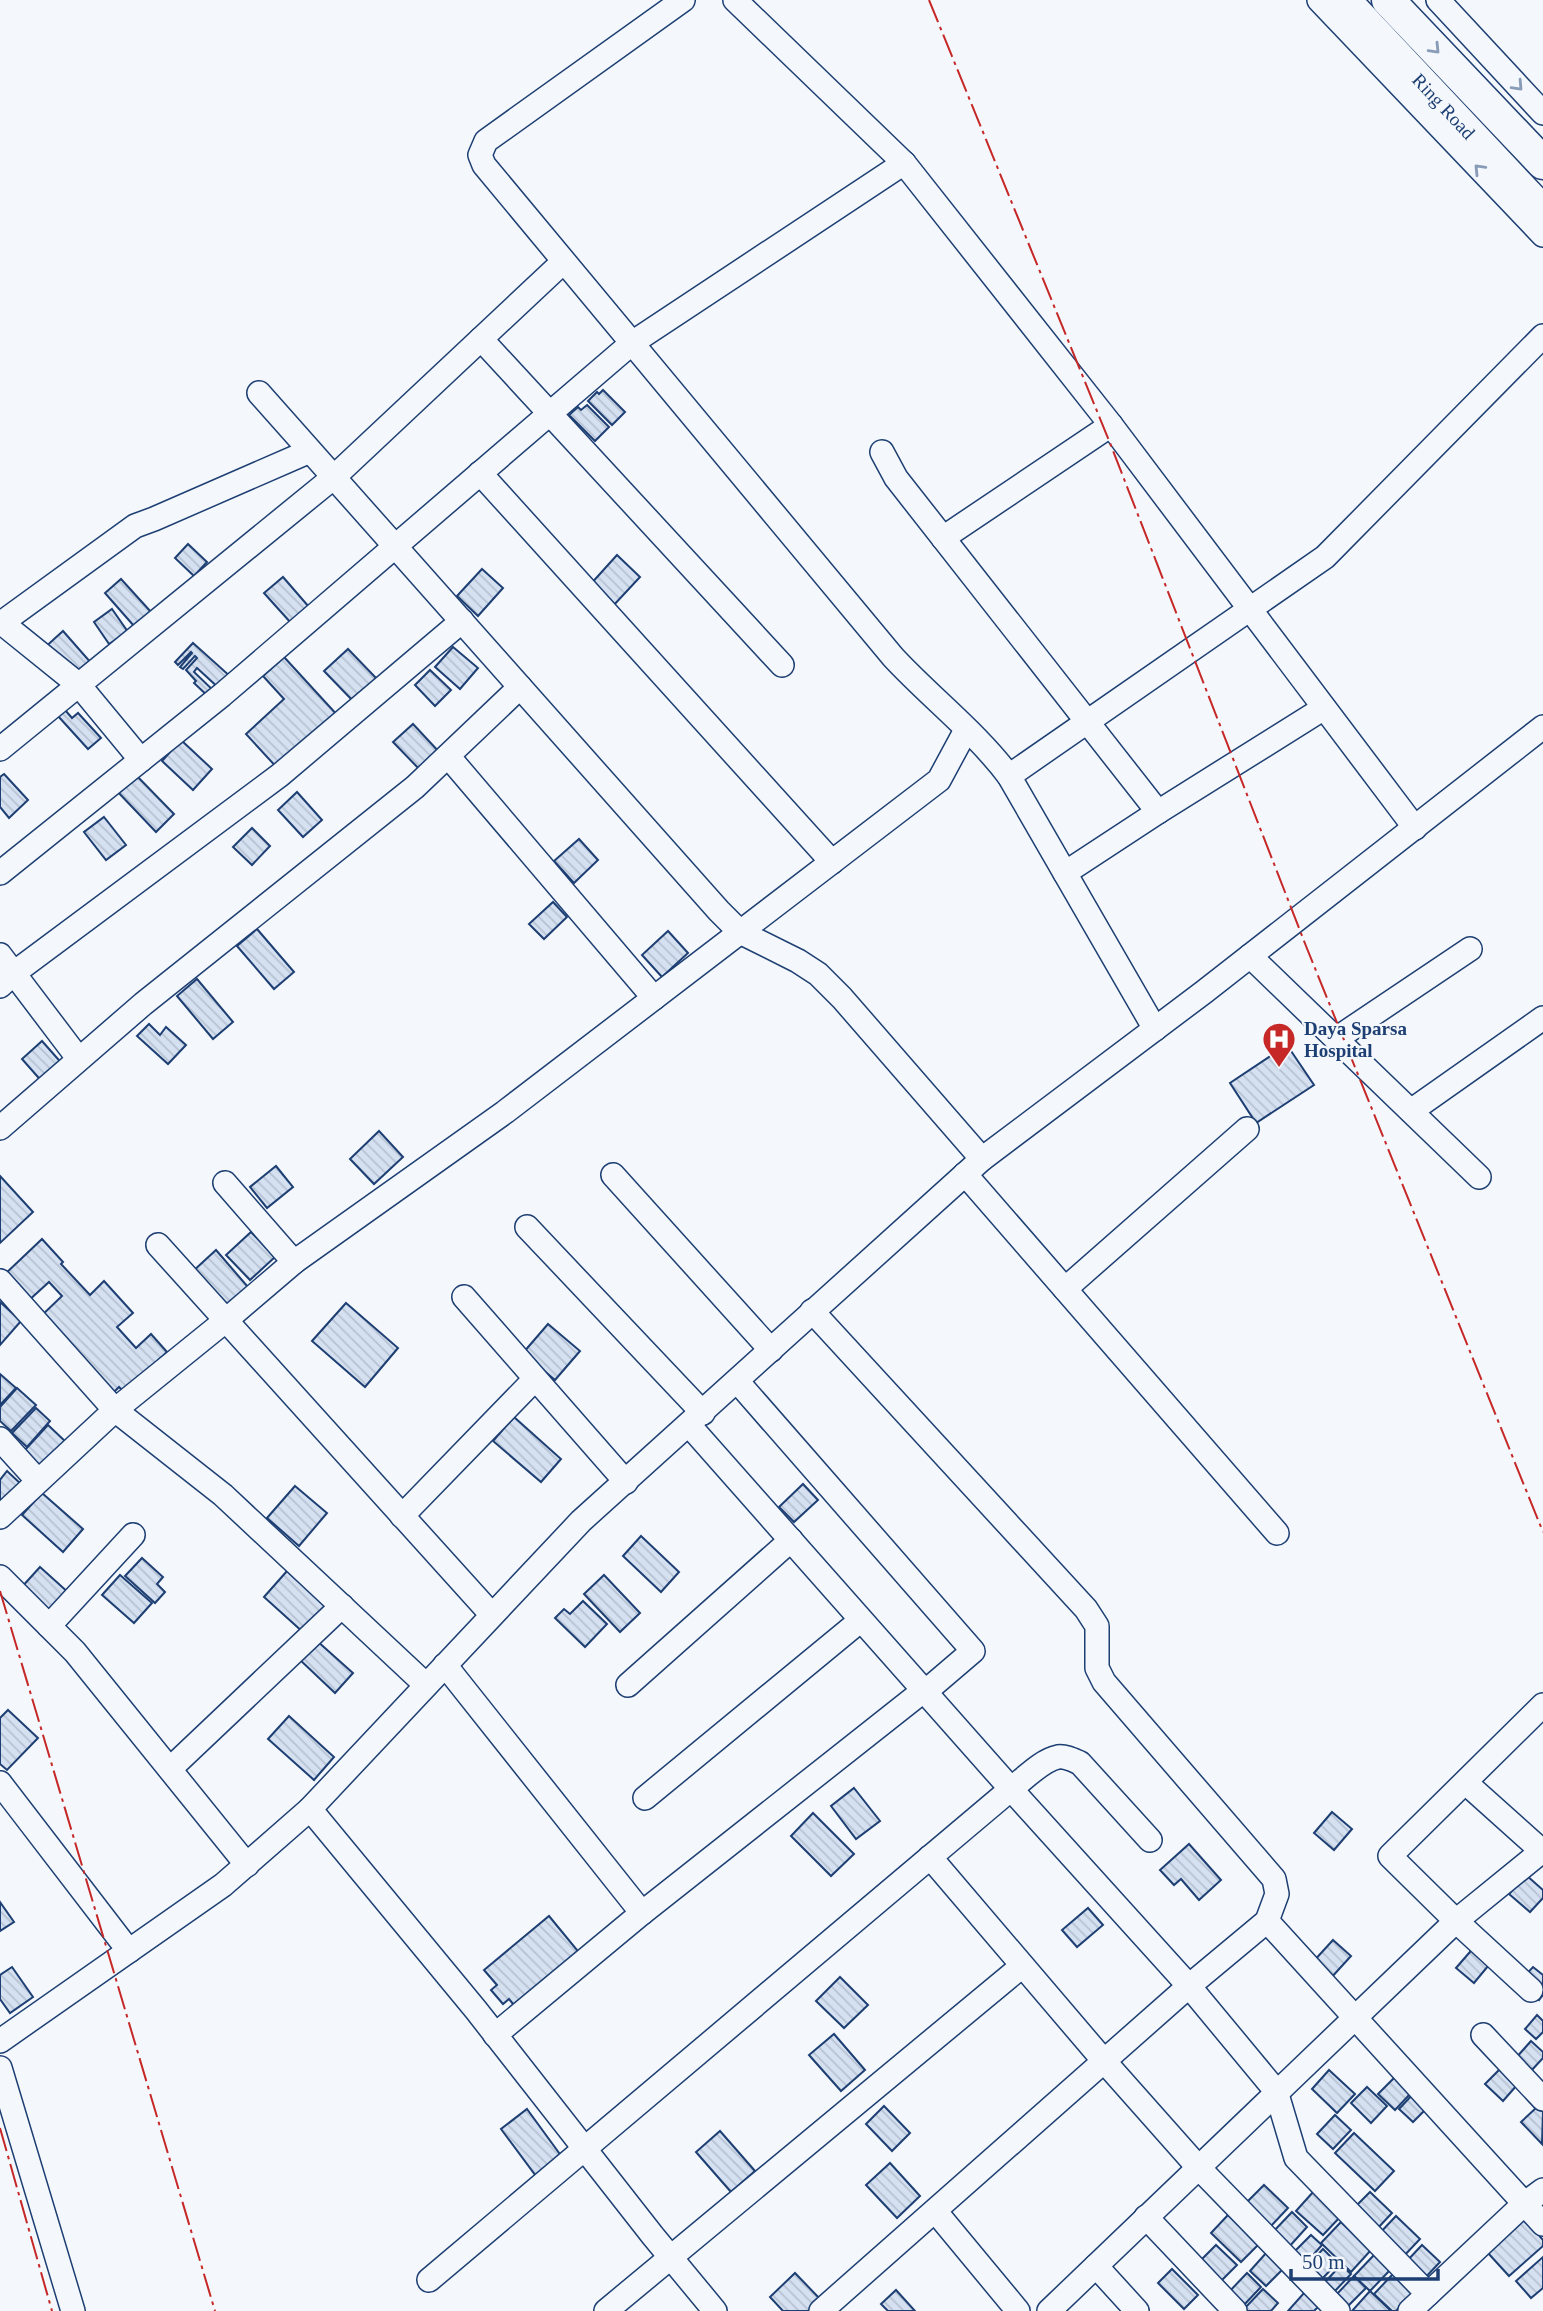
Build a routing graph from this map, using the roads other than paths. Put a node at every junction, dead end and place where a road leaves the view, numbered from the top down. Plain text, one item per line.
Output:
1 (683, 0) edge
2 (735, 0) edge
3 (1319, 0) edge
4 (1344, 0) edge
5 (1388, 0) edge
6 (1438, 0) edge
7 (1543, 113) edge
8 (904, 163) junction
9 (1543, 163) edge
10 (1543, 212) edge
11 (1543, 235) edge
12 (563, 262) junction
13 (1543, 336) edge
14 (481, 339) junction
15 (632, 343) junction
16 (259, 393) dead end
17 (549, 413) junction
18 (1111, 425) junction
19 (310, 450) junction
20 (882, 452) dead end
21 (480, 473) junction
22 (334, 477) junction
23 (943, 538) junction
24 (395, 546) junction
25 (1250, 609) junction
26 (462, 621) junction
27 (1, 623) edge
28 (782, 665) dead end
29 (79, 684) junction
30 (520, 687) junction
31 (1324, 708) junction
32 (1087, 722) junction
33 (966, 730) junction
34 (1539, 738) edge
35 (0, 749) edge
36 (448, 756) junction
37 (141, 760) junction
38 (1009, 776) junction
39 (1158, 812) junction
40 (1415, 828) junction
41 (832, 862) junction
42 (0, 873) edge
43 (1065, 873) junction
44 (740, 932) junction
45 (1471, 949) dead end
46 (0, 955) edge
47 (1250, 956) junction
48 (7, 980) edge
49 (654, 998) junction
50 (1543, 1018) edge
51 (1155, 1029) junction
52 (1336, 1039) junction
53 (78, 1058) junction
54 (1411, 1111) junction
55 (0, 1128) edge
56 (1247, 1129) dead end
57 (982, 1159) junction
58 (965, 1174) junction
59 (613, 1175) dead end
60 (1479, 1177) dead end
61 (225, 1183) dead end
62 (527, 1227) dead end
63 (158, 1245) dead end
64 (294, 1262) junction
65 (0, 1281) edge
66 (1065, 1289) junction
67 (464, 1297) dead end
68 (812, 1311) junction
69 (225, 1321) junction
70 (771, 1350) junction
71 (535, 1379) junction
72 (737, 1381) junction
73 (115, 1410) junction
74 (696, 1419) junction
75 (0, 1439) edge
76 (38, 1481) junction
77 (626, 1482) junction
78 (402, 1516) junction
79 (0, 1517) edge
80 (1277, 1533) dead end
81 (133, 1535) dead end
82 (791, 1540) junction
83 (0, 1577) edge
84 (342, 1606) junction
85 (492, 1615) junction
86 (861, 1620) junction
87 (49, 1626) junction
88 (445, 1665) junction
89 (426, 1685) junction
90 (628, 1685) dead end
91 (925, 1692) junction
92 (1543, 1705) edge
93 (170, 1769) junction
94 (0, 1783) edge
95 (1466, 1783) junction
96 (1011, 1789) junction
97 (645, 1798) dead end
98 (310, 1810) junction
99 (1150, 1840) dead end
100 (1543, 1852) edge
101 (930, 1857) junction
102 (247, 1865) junction
103 (642, 1913) junction
104 (1456, 1920) junction
105 (1267, 1921) junction
106 (129, 1951) junction
107 (1022, 1966) junction
108 (1189, 1986) junction
109 (1531, 1990) dead end
110 (1354, 2017) junction
111 (495, 2035) junction
112 (1483, 2035) dead end
113 (0, 2041) edge
114 (1104, 2061) junction
115 (0, 2068) edge
116 (1276, 2091) junction
117 (1543, 2099) edge
118 (585, 2149) junction
119 (1198, 2167) junction
120 (1543, 2190) edge
121 (1524, 2204) junction
122 (936, 2212) junction
123 (1146, 2217) junction
124 (1543, 2224) edge
125 (671, 2257) junction
126 (1096, 2266) junction
127 (429, 2280) dead end
128 (1428, 2294) junction
129 (66, 2308) edge
130 (606, 2311) edge
131 (715, 2311) edge
132 (821, 2311) edge
133 (1018, 2311) edge
134 (1049, 2311) edge
135 (1137, 2311) edge
136 (1235, 2311) edge
137 (1338, 2311) edge
138 (1409, 2311) edge

1 - 12 street
2 - 8 street
11 -> 3 street
4 - 10 highway, Ring Road
5 -> 9 highway, Ring Road
6 -> 7 street
8 - 15 street
8 - 18 street
12 - 14 street
12 - 15 street
13 - 25 street
14 - 17 street
14 - 22 street
15 - 17 street
15 - 33 street
16 - 19 street
17 - 21 street
17 - 28 street
18 - 23 street
18 - 25 street
19 - 22 street
19 - 27 street
20 - 23 street
21 - 24 street
21 - 41 street
22 - 24 street
22 - 29 street
23 - 32 street
24 - 26 street
24 - 37 street
25 - 31 street
25 - 32 street
26 - 30 street
26 - 48 street
27 - 29 street
29 - 35 street
29 - 37 street
30 - 36 street
30 - 44 street
31 - 39 street
31 - 40 street
32 - 38 street
32 - 39 street
33 - 38 street
33 - 41 street
34 - 40 street
36 - 49 street
36 - 53 street
37 - 42 street
38 - 43 street
39 - 43 street
40 - 47 street
41 - 44 street
43 - 51 street
44 - 49 street
44 - 57 street
45 - 52 street
46 - 48 street
47 - 51 street
47 - 52 street
48 - 53 street
49 - 64 street
50 - 54 street
51 - 57 street
52 - 54 street
53 - 55 street
54 - 60 street
56 - 66 street
57 - 58 street
58 - 66 street
58 - 68 street
59 - 70 street
61 - 64 street
62 - 74 street
63 - 69 street
64 - 69 street
65 - 73 street
66 - 80 street
67 - 71 street
68 - 70 street
68 - 105 street
69 - 73 street
69 - 78 street
70 - 72 street
71 - 77 street
71 - 78 street
72 - 74 street
72 - 91 street
73 - 76 street
73 - 84 street
74 - 77 street
74 - 82 street
75 - 76 street
76 - 79 street
77 - 85 street
78 - 85 street
81 - 87 street
82 - 86 street
82 - 90 street
83 - 87 street
84 - 89 street
84 - 93 street
85 - 88 street
86 - 91 street
86 - 97 street
87 - 93 street
88 - 89 street
88 - 103 street
89 - 98 street
91 - 96 street
91 - 103 street
92 - 95 street
93 - 102 street
94 - 106 street
95 - 100 street
95 - 104 street
96 - 99 street
96 - 101 street
96 - 108 street
98 - 102 street
98 - 111 street
100 - 104 street
101 - 107 street
101 - 118 street
102 - 106 street
103 - 111 street
104 - 109 street
104 - 110 street
105 - 108 street
105 - 110 street
106 - 113 street
107 - 114 street
107 - 125 street
108 - 114 street
108 - 116 street
110 - 116 street
110 - 121 street
111 - 118 street
112 - 117 street
114 - 119 street
114 - 122 street
115 - 129 street
116 - 119 street
116 - 128 street
118 - 125 street
118 - 127 street
119 - 123 street
119 - 137 street
120 - 121 street
121 - 124 street
121 - 128 street
122 - 132 street
122 - 133 street
123 - 126 street
123 - 136 street
125 - 130 street
125 - 131 street
126 - 134 street
126 - 135 street
128 - 138 street

